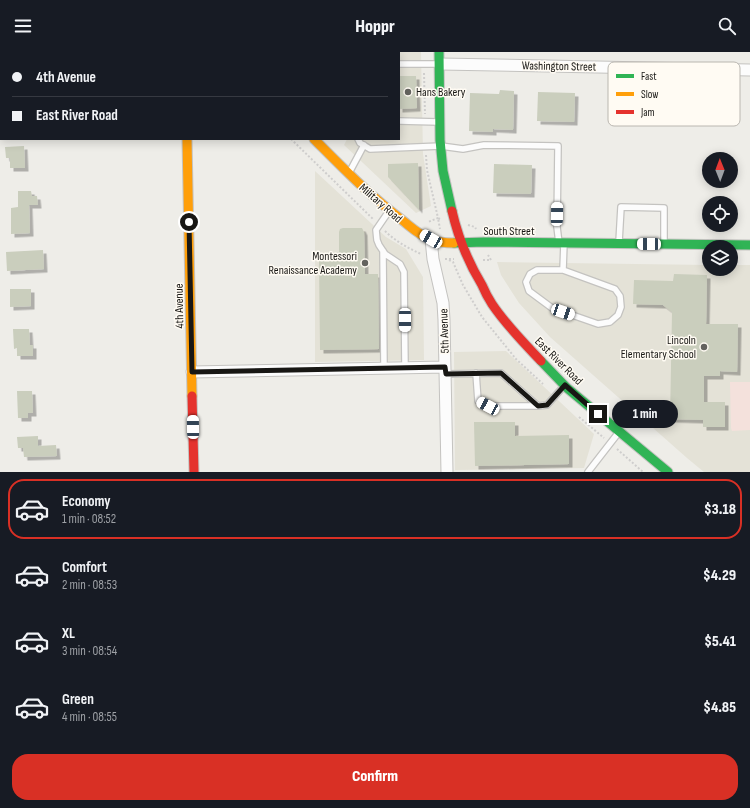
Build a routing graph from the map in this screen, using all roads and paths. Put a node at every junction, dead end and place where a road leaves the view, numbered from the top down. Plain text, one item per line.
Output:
1 (440, 52) edge
2 (400, 64) edge
3 (440, 64) junction
4 (608, 67) edge
5 (740, 70) edge
6 (750, 70) edge
7 (400, 121) edge
8 (440, 122) junction
9 (187, 140) edge
10 (315, 140) edge
11 (358, 140) edge
12 (364, 145) junction
13 (441, 146) junction
14 (349, 174) junction
15 (389, 211) junction
16 (438, 218) dead end
17 (428, 222) dead end
18 (431, 239) junction
19 (461, 243) junction
20 (562, 243) junction
21 (619, 244) junction
22 (664, 244) junction
23 (750, 245) edge
24 (383, 251) junction
25 (563, 270) junction
26 (384, 368) junction
27 (405, 368) junction
28 (445, 370) junction
29 (192, 372) junction
30 (476, 373) junction
31 (565, 385) junction
32 (538, 406) junction
33 (619, 431) junction
34 (194, 472) edge
35 (448, 472) edge
36 (588, 472) edge
37 (668, 472) edge

1 - 3 street
2 - 3 lane
3 - 4 street, Washington Street
3 - 8 street
5 - 6 street, Washington Street
7 - 8 lane
8 - 13 street
9 - 29 street, 4th Avenue
10 - 14 street, Military Road
11 - 12 lane
12 - 13 lane
12 - 14 lane
13 - 19 street
13 - 20 lane
14 - 15 street, Military Road
15 - 18 street, Military Road
15 - 24 lane
16 - 17 path
18 - 19 street, Military Road
18 - 28 street, 5th Avenue
19 - 20 street, South Street
19 - 31 street, East River Road
20 - 21 street, South Street
20 - 25 lane
21 - 22 street, South Street
21 - 22 lane
22 - 23 street, South Street
24 - 26 lane
24 - 27 lane
25 - 25 lane
26 - 27 street
26 - 29 street
27 - 28 street
28 - 30 lane
28 - 35 street, 5th Avenue
29 - 34 street, 4th Avenue
30 - 32 lane
30 - 32 lane
31 - 32 lane
31 - 33 street, East River Road
33 - 36 lane
33 - 37 street, East River Road

